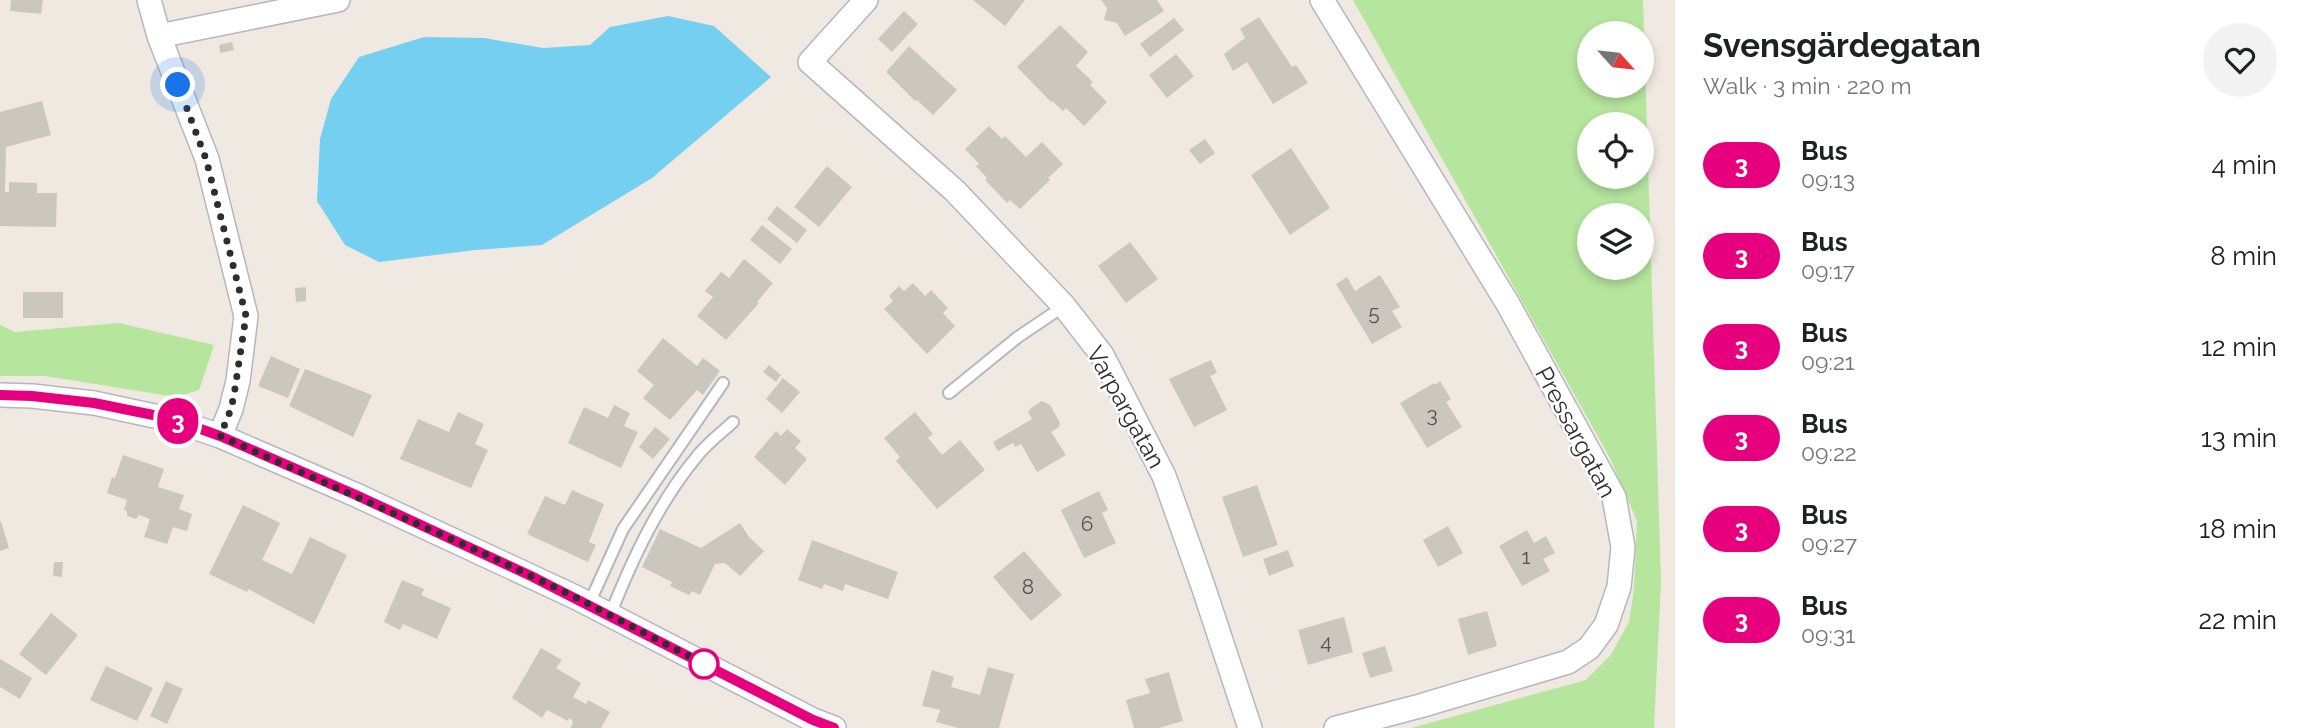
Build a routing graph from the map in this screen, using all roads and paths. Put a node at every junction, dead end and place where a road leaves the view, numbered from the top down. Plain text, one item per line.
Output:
1 (149, 0) edge
2 (338, 0) edge
3 (866, 0) edge
4 (1322, 0) edge
5 (159, 36) junction
6 (1064, 306) junction
7 (723, 383) dead end
8 (948, 393) dead end
9 (0, 396) edge
10 (733, 422) dead end
11 (220, 436) junction
12 (589, 604) junction
13 (610, 615) junction
14 (834, 728) edge
15 (1250, 728) edge
16 (1336, 728) edge

1 - 5 street
2 - 5 street
3 - 6 street, Varpargatan
4 - 16 street, Pressargatan
5 - 11 street
6 - 8 lane
6 - 15 street, Varpargatan
7 - 12 lane
9 - 11 street
10 - 13 lane
11 - 12 street
12 - 13 street
13 - 14 street

